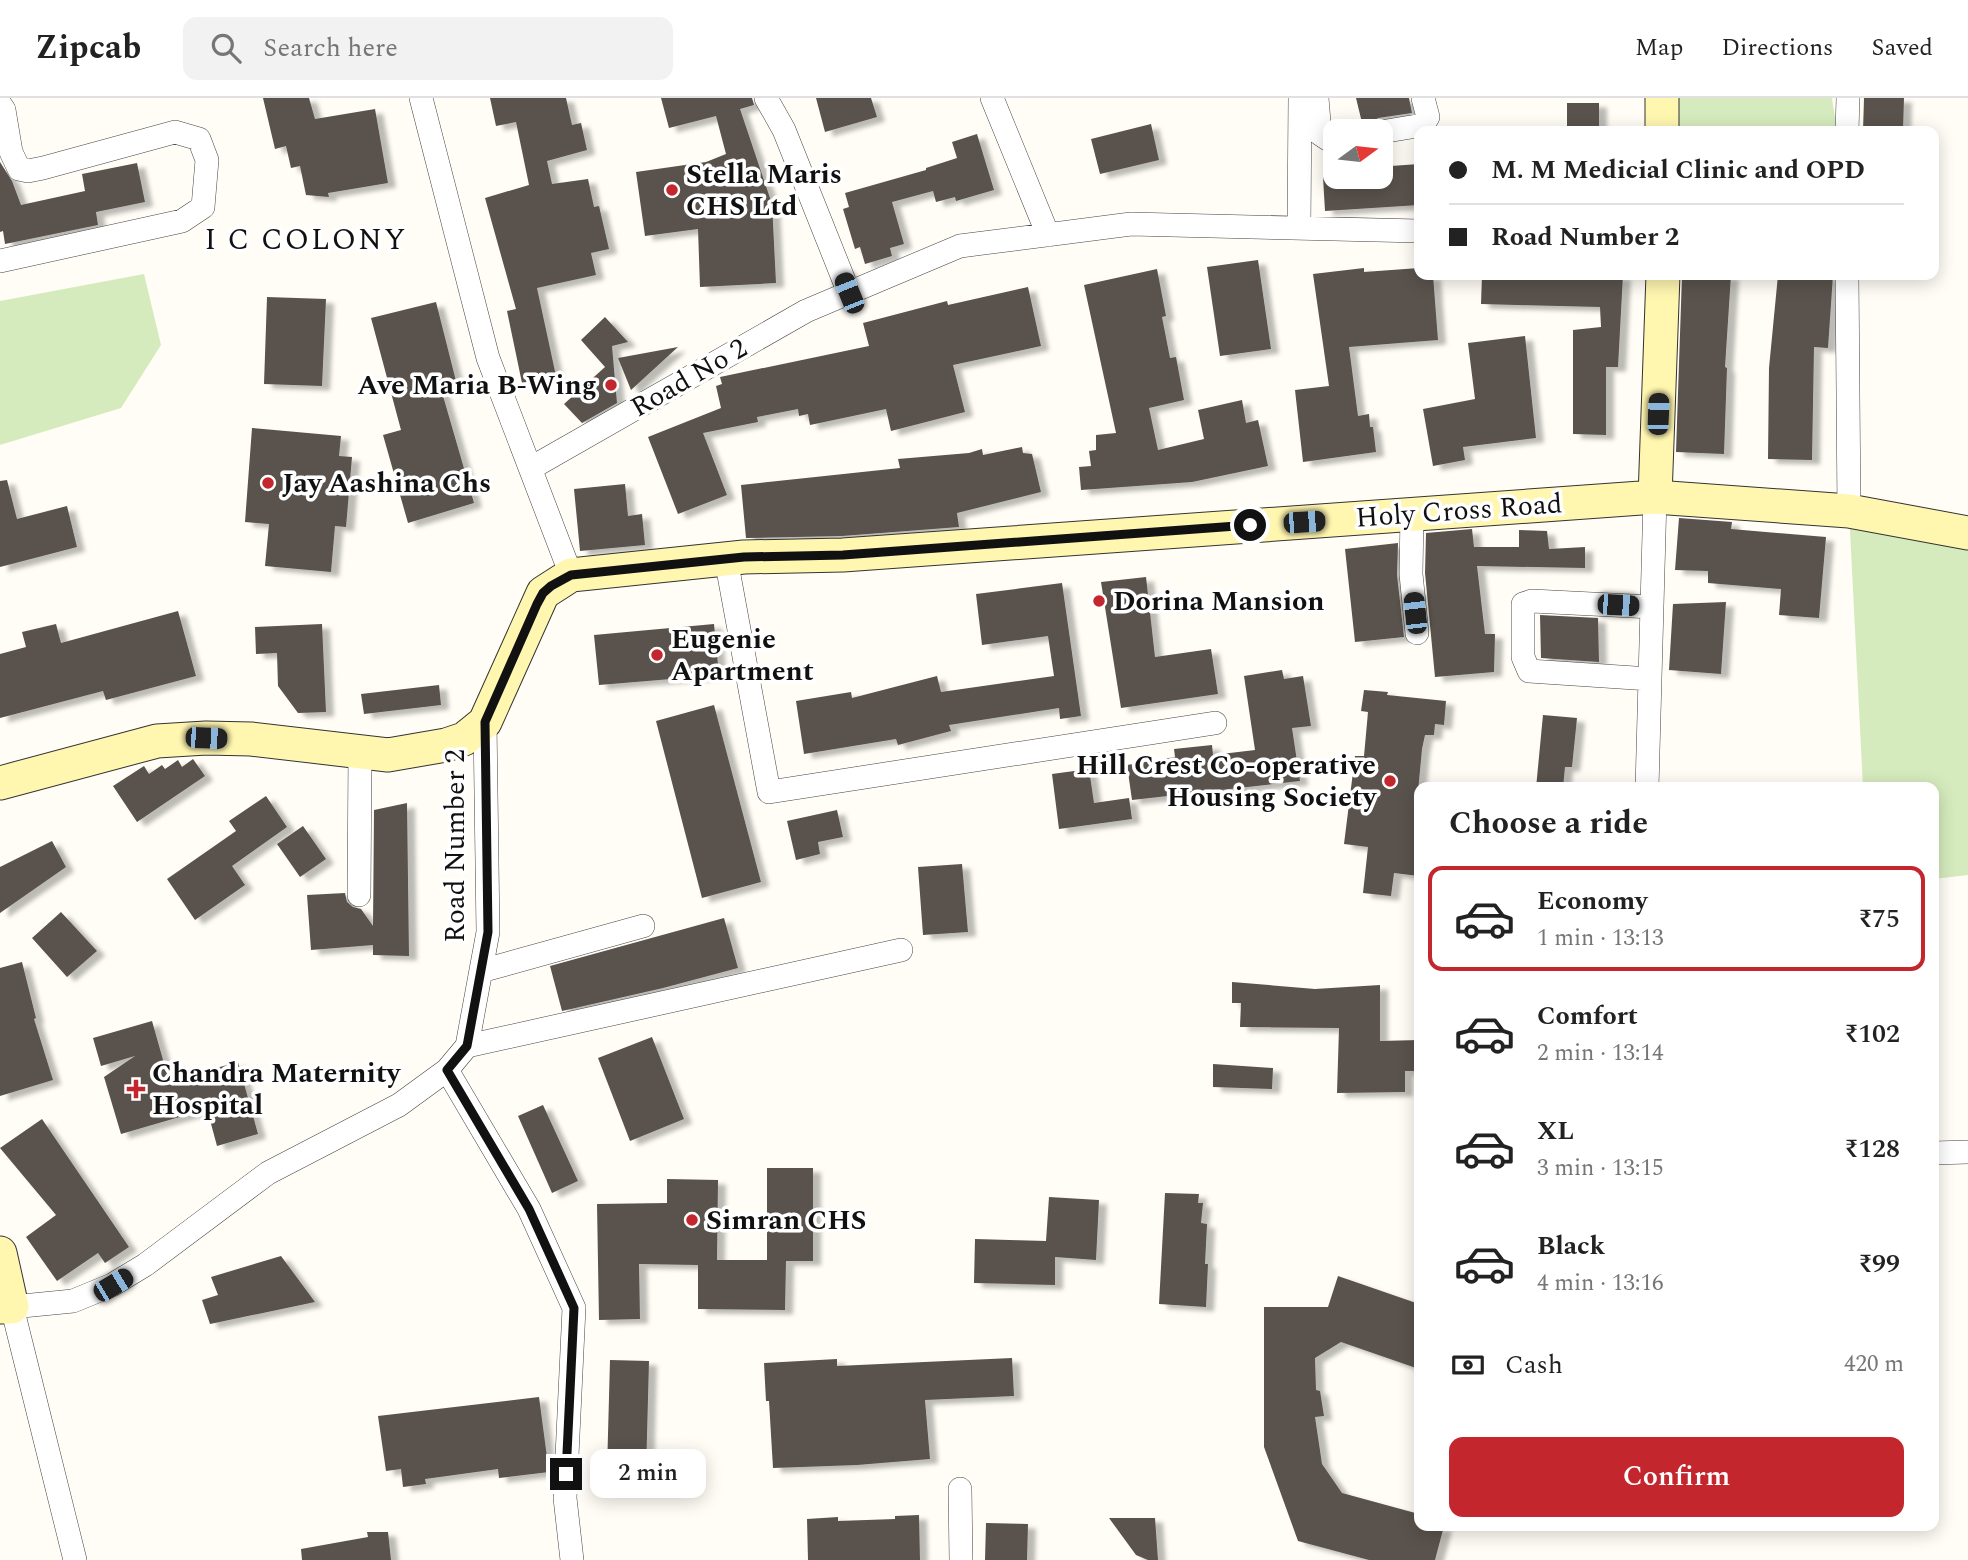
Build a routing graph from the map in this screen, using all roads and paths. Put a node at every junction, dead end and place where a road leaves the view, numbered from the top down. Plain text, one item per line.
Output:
1 (421, 98) edge
2 (766, 98) edge
3 (992, 98) edge
4 (1300, 98) edge
5 (1317, 98) edge
6 (1423, 98) edge
7 (1662, 98) edge
8 (1847, 98) edge
9 (0, 104) edge
10 (1414, 126) edge
11 (1417, 126) edge
12 (1662, 126) edge
13 (1847, 126) edge
14 (1393, 130) edge
15 (1323, 136) edge
16 (1298, 228) junction
17 (1414, 231) edge
18 (1048, 235) junction
19 (0, 261) edge
20 (1663, 280) edge
21 (1847, 280) edge
22 (849, 293) junction
23 (531, 468) junction
24 (1655, 497) junction
25 (1849, 511) junction
26 (1412, 514) junction
27 (1968, 533) edge
28 (726, 559) junction
29 (571, 575) junction
30 (1652, 607) junction
31 (1417, 633) dead end
32 (1650, 679) junction
33 (485, 722) junction
34 (1215, 723) dead end
35 (360, 753) junction
36 (1647, 782) edge
37 (0, 783) edge
38 (359, 895) dead end
39 (643, 926) dead end
40 (901, 950) dead end
41 (481, 971) junction
42 (467, 1046) junction
43 (447, 1070) junction
44 (1968, 1152) edge
45 (1939, 1153) edge
46 (0, 1253) edge
47 (6, 1307) edge
48 (961, 1489) dead end
49 (75, 1560) edge
50 (572, 1560) edge
51 (961, 1560) edge

1 - 23 street
2 - 22 street
3 - 18 street
4 - 16 street
5 - 15 street
6 - 11 street
7 - 12 street
8 - 13 street
9 - 19 street
10 - 14 street
16 - 17 street, Road No 2
16 - 18 street, Road No 2
18 - 22 street, Road No 2
20 - 24 street
21 - 25 street
22 - 23 street, Road No 2
23 - 29 street
24 - 25 street, Holy Cross Road
24 - 26 street, Holy Cross Road
24 - 30 street
25 - 27 street, Holy Cross Road
26 - 28 street, Holy Cross Road
26 - 31 street
28 - 29 street, Holy Cross Road
28 - 34 street
29 - 33 street
30 - 32 street
30 - 32 street
32 - 36 street
33 - 35 street
33 - 41 street, Road Number 2
35 - 37 street
35 - 38 street
39 - 41 street
40 - 42 street
41 - 42 street, Road Number 2
42 - 43 street, Road Number 2
43 - 47 street, Road Number 2
43 - 50 street
44 - 45 street
46 - 47 street
47 - 49 street
48 - 51 street

